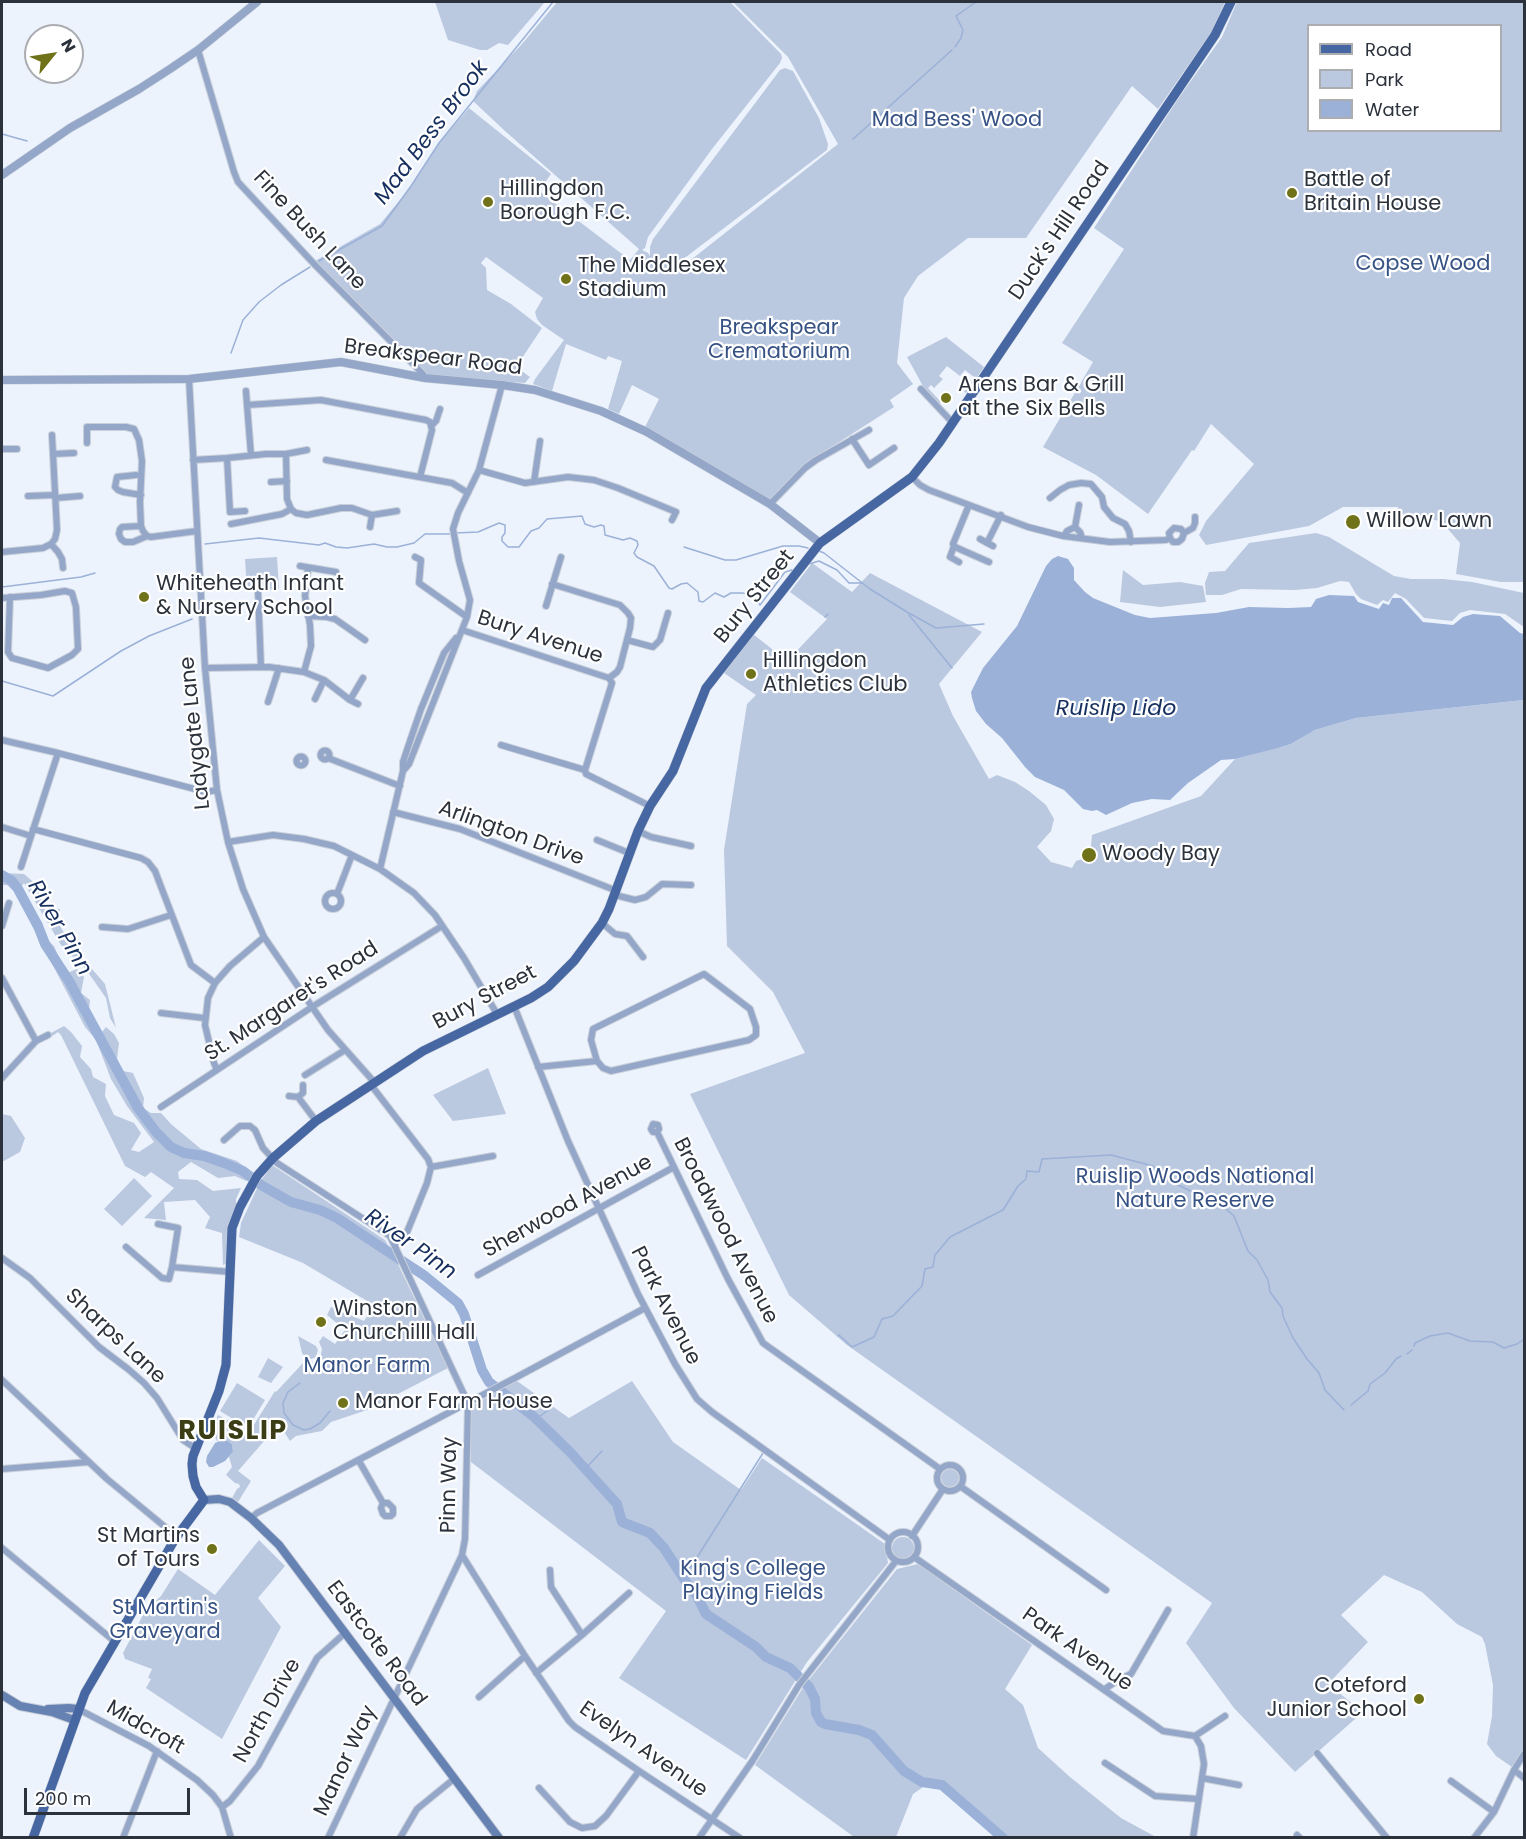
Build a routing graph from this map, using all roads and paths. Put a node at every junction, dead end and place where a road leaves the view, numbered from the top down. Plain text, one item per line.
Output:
1 (257, 2) edge
2 (1231, 2) edge
3 (198, 50) junction
4 (2, 175) edge
5 (425, 378) junction
6 (189, 379) junction
7 (2, 381) edge
8 (502, 385) junction
9 (921, 389) dead end
10 (246, 390) dead end
11 (247, 405) junction
12 (440, 409) dead end
13 (952, 423) junction
14 (432, 424) junction
15 (869, 430) dead end
16 (52, 435) dead end
17 (852, 439) junction
18 (540, 441) dead end
19 (87, 443) dead end
20 (894, 448) dead end
21 (17, 449) dead end
22 (2, 450) edge
23 (307, 450) dead end
24 (74, 453) dead end
25 (53, 454) junction
26 (286, 454) junction
27 (251, 456) junction
28 (227, 458) junction
29 (193, 460) junction
30 (326, 460) dead end
31 (479, 470) junction
32 (136, 475) dead end
33 (420, 477) junction
34 (912, 477) junction
35 (286, 481) junction
36 (271, 482) dead end
37 (534, 482) junction
38 (468, 493) junction
39 (141, 495) junction
40 (28, 496) dead end
41 (56, 496) junction
42 (80, 496) dead end
43 (1050, 498) dead end
44 (770, 504) junction
45 (969, 505) junction
46 (1080, 506) dead end
47 (291, 509) junction
48 (245, 511) dead end
49 (397, 511) dead end
50 (372, 515) junction
51 (1001, 515) junction
52 (1195, 517) dead end
53 (672, 520) dead end
54 (231, 524) dead end
55 (141, 526) junction
56 (370, 527) dead end
57 (1075, 527) junction
58 (197, 531) junction
59 (1184, 533) junction
60 (147, 536) junction
61 (1064, 536) junction
62 (1082, 538) junction
63 (1170, 538) junction
64 (987, 542) dead end
65 (1131, 542) junction
66 (820, 543) junction
67 (51, 544) junction
68 (954, 546) junction
69 (2, 552) edge
70 (415, 557) dead end
71 (561, 557) dead end
72 (959, 562) dead end
73 (989, 562) dead end
74 (300, 566) dead end
75 (63, 568) dead end
76 (308, 568) junction
77 (336, 572) dead end
78 (552, 584) junction
79 (258, 591) dead end
80 (10, 597) junction
81 (2, 598) edge
82 (546, 606) dead end
83 (668, 613) dead end
84 (308, 616) junction
85 (467, 617) junction
86 (462, 630) junction
87 (365, 640) dead end
88 (627, 640) junction
89 (261, 667) junction
90 (205, 668) junction
91 (279, 668) junction
92 (304, 672) junction
93 (363, 678) dead end
94 (609, 678) junction
95 (324, 680) junction
96 (315, 699) dead end
97 (350, 700) junction
98 (268, 702) dead end
99 (358, 704) dead end
100 (418, 717) junction
101 (425, 720) junction
102 (2, 740) edge
103 (501, 745) dead end
104 (58, 753) junction
105 (306, 760) dead end
106 (585, 770) junction
107 (403, 771) junction
108 (400, 786) junction
109 (217, 790) junction
110 (650, 806) junction
111 (393, 812) junction
112 (2, 827) edge
113 (638, 831) junction
114 (32, 833) junction
115 (688, 835) dead end
116 (597, 840) dead end
117 (228, 842) junction
118 (629, 853) junction
119 (352, 855) junction
120 (21, 867) dead end
121 (380, 869) junction
122 (692, 884) dead end
123 (616, 893) junction
124 (337, 894) dead end
125 (9, 903) dead end
126 (171, 915) junction
127 (602, 923) junction
128 (2, 924) edge
129 (442, 926) junction
130 (102, 927) dead end
131 (264, 937) junction
132 (643, 957) dead end
133 (2, 978) edge
134 (215, 983) junction
135 (514, 1006) junction
136 (312, 1007) junction
137 (161, 1013) dead end
138 (497, 1014) junction
139 (204, 1018) junction
140 (48, 1035) dead end
141 (36, 1041) junction
142 (345, 1050) junction
143 (597, 1061) junction
144 (538, 1067) junction
145 (217, 1070) junction
146 (305, 1075) dead end
147 (2, 1078) edge
148 (373, 1084) junction
149 (303, 1085) dead end
150 (289, 1096) dead end
151 (298, 1097) junction
152 (161, 1107) dead end
153 (316, 1121) junction
154 (657, 1132) dead end
155 (224, 1140) dead end
156 (494, 1156) dead end
157 (273, 1158) junction
158 (431, 1167) junction
159 (674, 1167) junction
160 (599, 1209) junction
161 (158, 1224) dead end
162 (126, 1247) dead end
163 (397, 1249) junction
164 (2, 1258) edge
165 (172, 1267) junction
166 (231, 1272) junction
167 (478, 1275) dead end
168 (645, 1308) junction
169 (2, 1380) edge
170 (468, 1403) junction
171 (195, 1448) junction
172 (359, 1461) junction
173 (89, 1462) junction
174 (940, 1469) junction
175 (2, 1470) edge
176 (960, 1486) junction
177 (943, 1489) junction
178 (204, 1500) junction
179 (383, 1503) dead end
180 (251, 1518) junction
181 (177, 1536) junction
182 (912, 1536) junction
183 (890, 1540) junction
184 (3, 1553) edge
185 (462, 1555) junction
186 (914, 1557) junction
187 (896, 1561) junction
188 (550, 1570) dead end
189 (1106, 1590) dead end
190 (629, 1593) dead end
191 (1168, 1610) dead end
192 (345, 1633) junction
193 (582, 1635) junction
194 (114, 1641) junction
195 (525, 1656) junction
196 (536, 1673) junction
197 (1105, 1689) junction
198 (2, 1695) edge
199 (478, 1697) dead end
200 (394, 1698) junction
201 (78, 1709) junction
202 (41, 1710) junction
203 (1225, 1716) dead end
204 (74, 1720) junction
205 (1195, 1736) junction
206 (157, 1751) junction
207 (1317, 1753) dead end
208 (1524, 1754) edge
209 (1105, 1763) dead end
210 (1514, 1770) junction
211 (639, 1771) junction
212 (455, 1778) junction
213 (1202, 1778) junction
214 (1524, 1778) edge
215 (1451, 1781) dead end
216 (1239, 1785) dead end
217 (539, 1788) dead end
218 (1198, 1799) junction
219 (222, 1807) junction
220 (1494, 1812) junction
221 (712, 1818) junction
222 (33, 1838) edge
223 (123, 1838) edge
224 (231, 1838) edge
225 (328, 1838) edge
226 (400, 1838) edge
227 (499, 1838) edge
228 (699, 1838) edge
229 (740, 1838) edge
230 (1193, 1838) edge
231 (1387, 1838) edge
232 (1474, 1838) edge

1 - 3 street
2 - 13 main road, Duck's Hill Road
3 - 4 street
3 - 5 street, Fine Bush Lane
5 - 6 street, Breakspear Road
5 - 8 street, Breakspear Road
6 - 7 street, Breakspear Road
6 - 29 street, Ladygate Lane
8 - 31 street
8 - 44 street, Breakspear Road
9 - 13 street
10 - 11 street
11 - 14 street
11 - 27 street
12 - 14 street
13 - 34 main road, Duck's Hill Road
14 - 33 street
15 - 17 street
16 - 25 street
17 - 20 street
17 - 44 street
18 - 37 street
19 - 39 street
21 - 22 street
23 - 26 street
24 - 25 street
25 - 41 street
26 - 27 street
26 - 35 street
27 - 28 street
28 - 29 street
28 - 48 street
29 - 58 street, Ladygate Lane
30 - 33 street
31 - 37 street
31 - 38 street
32 - 39 street
33 - 38 street
34 - 45 street
34 - 66 main road, Bury Street
35 - 36 street
35 - 47 street
37 - 53 street
38 - 85 street
39 - 55 street
40 - 41 street
41 - 42 street
41 - 67 street
43 - 65 street
44 - 66 street, Breakspear Road
45 - 51 street
45 - 68 street
46 - 57 street
47 - 50 street
47 - 54 street
49 - 50 street
50 - 56 street
51 - 61 street
51 - 64 street
52 - 59 street
55 - 60 street
55 - 60 street
57 - 61 street
57 - 62 street
58 - 60 street
58 - 90 street, Ladygate Lane
59 - 63 street
59 - 63 street
61 - 62 street
62 - 65 street
63 - 65 street
66 - 110 main road, Bury Street
67 - 69 street
67 - 75 street
68 - 72 street
68 - 73 street
70 - 85 street
71 - 78 street
74 - 76 street
76 - 77 street
76 - 84 street
78 - 82 street
78 - 88 street
79 - 89 street
80 - 80 street
80 - 81 street
83 - 88 street
84 - 87 street
84 - 92 street
85 - 86 street
86 - 94 street, Bury Avenue
86 - 100 street
86 - 101 street
88 - 94 street
89 - 90 street
89 - 91 street
90 - 109 street, Ladygate Lane
91 - 92 street
91 - 98 street
92 - 95 street
93 - 97 street
94 - 106 street
95 - 96 street
95 - 97 street
97 - 99 street
100 - 101 street
100 - 107 street
101 - 107 street
102 - 104 street
103 - 106 street
104 - 109 street
104 - 114 street
105 - 108 street
106 - 110 street
107 - 108 street
108 - 111 street
109 - 117 street, Ladygate Lane
110 - 113 main road, Bury Street
111 - 121 street
111 - 123 street, Arlington Drive
112 - 114 street
113 - 115 street
113 - 118 main road, Bury Street
114 - 120 street
114 - 126 street
116 - 118 street
117 - 119 street
117 - 131 street, Ladygate Lane
118 - 123 main road, Bury Street
119 - 121 street
119 - 124 street
121 - 129 street
122 - 123 street, Arlington Drive
123 - 127 main road, Bury Street
125 - 128 street
126 - 130 street
126 - 134 street
127 - 132 street
127 - 135 main road, Bury Street
129 - 136 street, St. Margaret's Road
129 - 138 street
131 - 134 street
131 - 136 street, Ladygate Lane
133 - 141 street
134 - 139 street
135 - 138 main road, Bury Street
135 - 144 street, Park Avenue
136 - 142 street, Ladygate Lane
136 - 145 street, St. Margaret's Road
137 - 139 street
138 - 148 main road, Bury Street
139 - 145 street
140 - 141 street
141 - 147 street
142 - 146 street
142 - 148 street, Ladygate Lane
143 - 143 street
143 - 144 street
144 - 160 street, Park Avenue
145 - 152 street, St. Margaret's Road
148 - 153 main road, Bury Street
148 - 158 street, Ladygate Lane
149 - 151 street
150 - 151 street
151 - 153 street
153 - 157 main road, Bury Street
154 - 159 street, Broadwood Avenue
155 - 157 street, Pinn Way
156 - 158 street
157 - 163 street, Pinn Way
157 - 166 main road, Bury Street
158 - 163 street
159 - 160 street, Sherwood Avenue
159 - 174 street, Broadwood Avenue
160 - 167 street, Sherwood Avenue
160 - 168 street, Park Avenue
161 - 165 street
162 - 165 street
163 - 170 street, Pinn Way
164 - 171 street, Sharps Lane
165 - 166 street
166 - 171 main road, Bury Street
168 - 170 street
168 - 183 street, Park Avenue
169 - 173 street
170 - 172 street
170 - 185 street, Pinn Way
171 - 178 main road, Bury Street
172 - 179 street
172 - 180 street
173 - 175 street
173 - 181 street
174 - 176 street
174 - 177 street
176 - 177 street
176 - 189 street
177 - 182 street
178 - 180 main road, Eastcote Road
178 - 181 main road
180 - 192 main road, Eastcote Road
181 - 194 main road
182 - 183 street
182 - 186 street
183 - 187 street
184 - 194 street
185 - 195 street, Evelyn Avenue
185 - 200 street, Pinn Way
186 - 187 street
186 - 197 street, Park Avenue
187 - 221 street
188 - 193 street
190 - 193 street
191 - 197 street
192 - 200 main road, Eastcote Road
192 - 219 street, North Drive
193 - 196 street
194 - 201 main road
195 - 196 street, Evelyn Avenue
195 - 199 street
196 - 211 street, Evelyn Avenue
197 - 205 street, Park Avenue
198 - 202 main road
200 - 212 main road, Eastcote Road
200 - 225 street, Manor Way
201 - 202 main road
201 - 204 main road
201 - 206 street, Midcroft
202 - 204 main road
203 - 205 street
204 - 222 main road
205 - 213 street
206 - 219 street, Midcroft
206 - 223 street
207 - 231 street
208 - 210 street
209 - 218 street
210 - 214 street
210 - 220 street
211 - 217 street
211 - 221 street, Evelyn Avenue
212 - 226 street
212 - 227 main road, Eastcote Road
213 - 216 street
213 - 218 street
215 - 220 street
218 - 230 street
219 - 224 street, Midcroft
220 - 232 street
221 - 228 street
221 - 229 street, Evelyn Avenue

